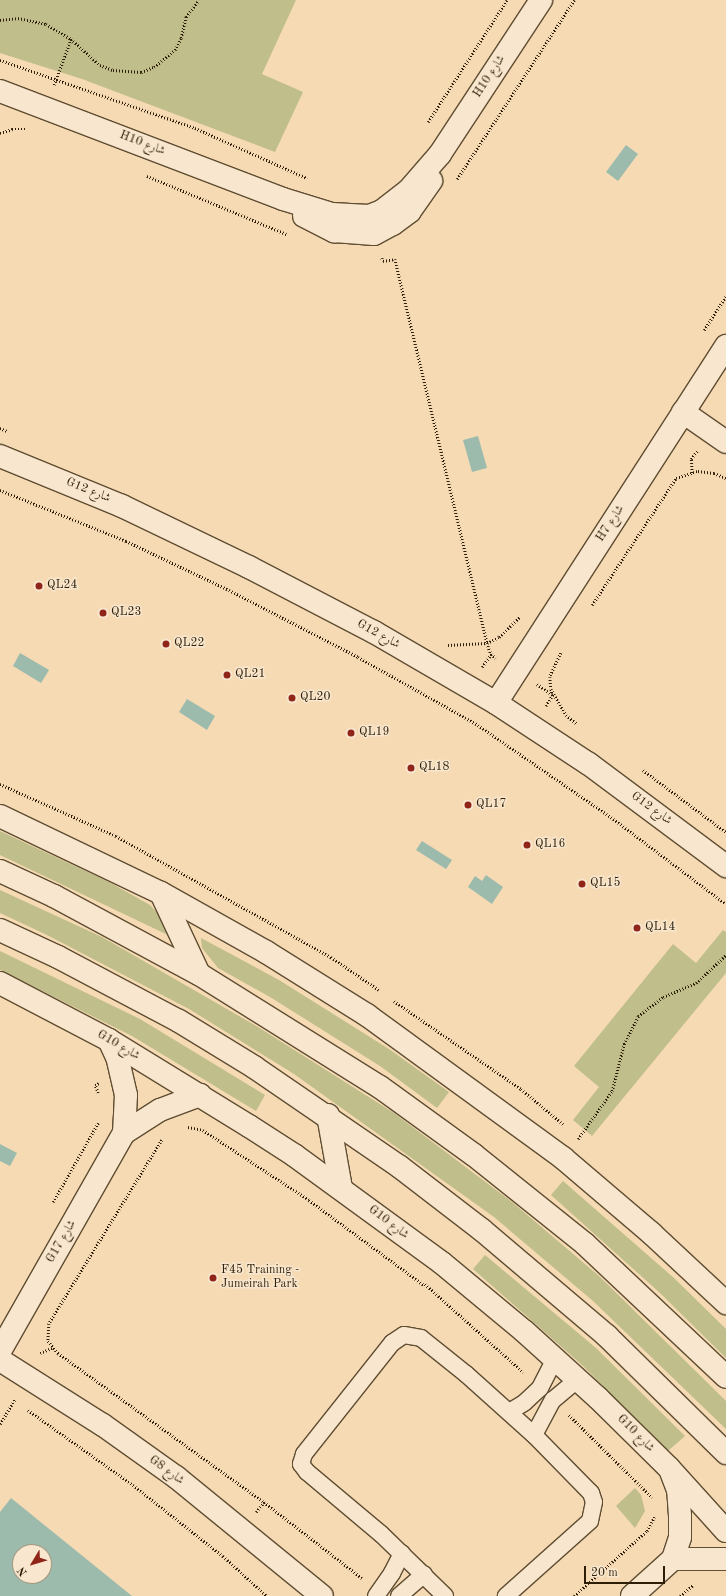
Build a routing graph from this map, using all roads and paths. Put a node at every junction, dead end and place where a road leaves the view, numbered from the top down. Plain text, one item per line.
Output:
1 (199, 0) edge
2 (507, 0) edge
3 (541, 0) edge
4 (0, 20) edge
5 (71, 39) junction
6 (0, 60) edge
7 (57, 78) junction
8 (0, 90) edge
9 (47, 106) junction
10 (426, 126) dead end
11 (32, 131) dead end
12 (0, 133) edge
13 (440, 154) junction
14 (140, 173) dead end
15 (310, 179) dead end
16 (283, 199) junction
17 (374, 234) junction
18 (290, 236) dead end
19 (726, 296) edge
20 (700, 336) dead end
21 (726, 346) edge
22 (683, 412) junction
23 (726, 442) edge
24 (0, 456) edge
25 (726, 478) edge
26 (0, 490) edge
27 (590, 608) dead end
28 (524, 611) dead end
29 (487, 643) junction
30 (564, 646) dead end
31 (491, 654) dead end
32 (496, 702) junction
33 (579, 726) dead end
34 (636, 766) dead end
35 (0, 816) edge
36 (726, 832) edge
37 (726, 866) edge
38 (0, 871) edge
39 (161, 893) junction
40 (726, 904) edge
41 (0, 930) edge
42 (726, 955) edge
43 (199, 974) junction
44 (0, 983) edge
45 (109, 1040) junction
46 (123, 1076) junction
47 (200, 1095) junction
48 (100, 1096) dead end
49 (328, 1115) junction
50 (99, 1117) dead end
51 (183, 1128) dead end
52 (124, 1133) junction
53 (165, 1136) dead end
54 (563, 1158) junction
55 (341, 1188) junction
56 (49, 1210) dead end
57 (424, 1285) dead end
58 (726, 1303) edge
59 (0, 1351) edge
60 (555, 1359) junction
61 (0, 1360) edge
62 (726, 1377) edge
63 (578, 1379) junction
64 (14, 1400) dead end
65 (21, 1404) dead end
66 (27, 1409) dead end
67 (509, 1412) junction
68 (534, 1435) junction
69 (726, 1453) edge
70 (669, 1468) junction
71 (264, 1502) junction
72 (243, 1529) junction
73 (726, 1531) edge
74 (402, 1553) junction
75 (673, 1559) junction
76 (726, 1559) edge
77 (424, 1574) junction
78 (378, 1594) edge
79 (267, 1596) edge
80 (322, 1596) edge
81 (399, 1596) edge
82 (445, 1596) edge
83 (506, 1596) edge
84 (632, 1596) edge

1 - 5 path
2 - 10 path
3 - 13 street, H10 شارع
4 - 5 path
5 - 7 path
6 - 7 path
7 - 9 path
7 - 15 path
8 - 9 street, H10 شارع
9 - 16 street, H10 شارع
11 - 12 path
13 - 16 street, H10 شارع
13 - 17 street, H10 شارع
14 - 18 path
16 - 17 street, H10 شارع
17 - 29 path
19 - 20 path
21 - 22 street, H7 شارع
22 - 23 street
22 - 32 street, H7 شارع
24 - 32 street, G12 شارع
25 - 27 path
26 - 40 path
28 - 29 path
29 - 31 path
30 - 33 path
32 - 37 street, G12 شارع
34 - 36 path
35 - 39 street
38 - 43 street
39 - 43 street
39 - 54 street
41 - 49 street
42 - 54 path
43 - 62 street
44 - 45 street, G10 شارع
45 - 46 street, G17 شارع
45 - 47 street, G10 شارع
46 - 48 path
46 - 52 street, G17 شارع
47 - 52 street, G17 شارع
47 - 55 street, G10 شارع
49 - 55 street
49 - 69 street
50 - 56 path
51 - 57 path
52 - 59 street, G17 شارع
53 - 71 path
54 - 58 street
55 - 60 street, G10 شارع
60 - 63 street, G10 شارع
60 - 67 lane
61 - 72 street, G8 شارع
63 - 68 lane
63 - 70 street, G10 شارع
64 - 65 path
66 - 79 path
67 - 68 lane
67 - 74 lane
68 - 83 lane
70 - 73 street, G10 شارع
70 - 75 street
71 - 72 path
71 - 78 path
72 - 80 street, G8 شارع
74 - 77 lane
74 - 78 lane
75 - 76 street
75 - 84 street
77 - 81 lane
77 - 82 lane

